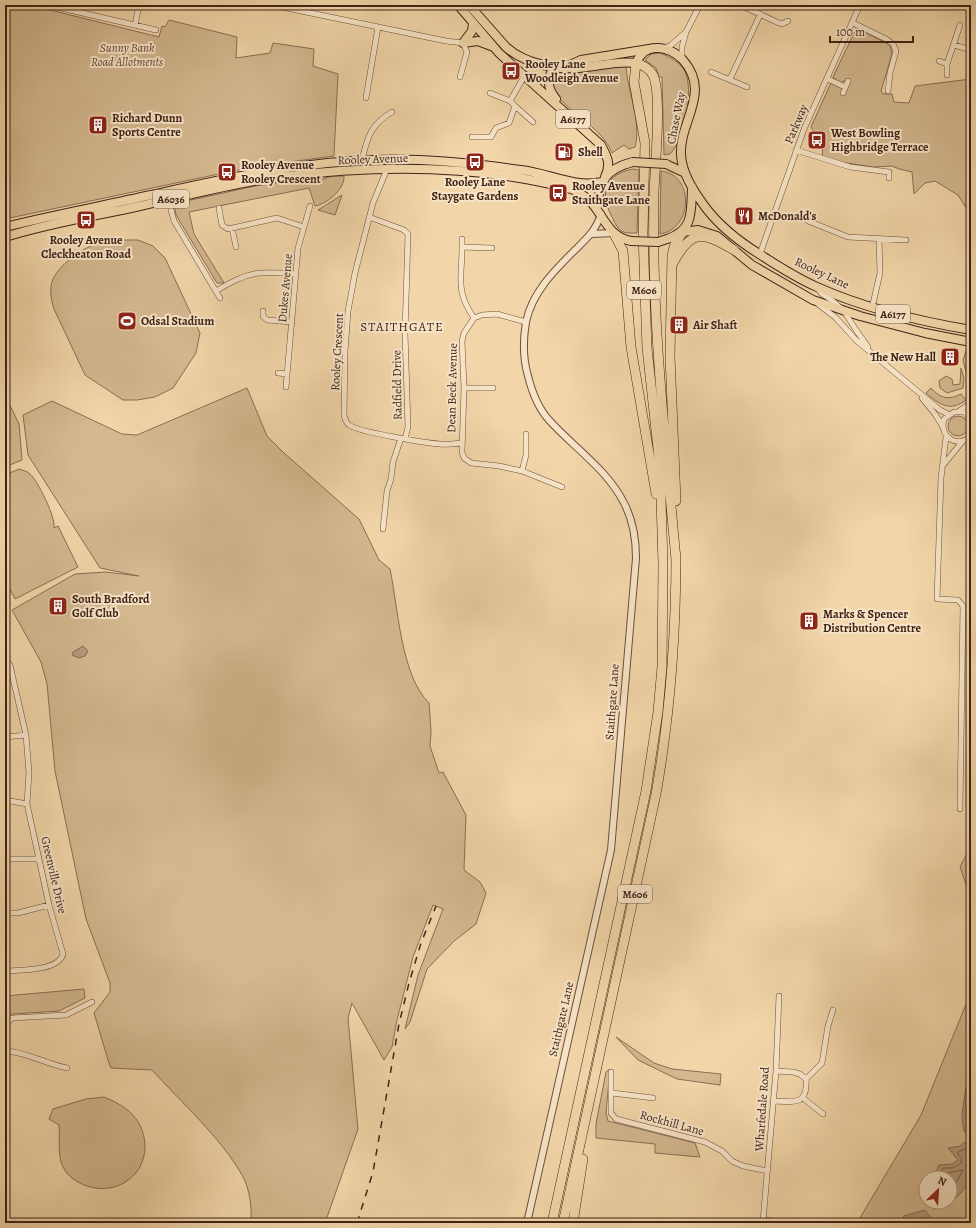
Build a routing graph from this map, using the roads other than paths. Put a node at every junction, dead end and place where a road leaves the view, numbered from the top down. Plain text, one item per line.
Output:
1 (48, 5) edge
2 (139, 5) edge
3 (272, 5) edge
4 (458, 5) edge
5 (469, 5) edge
6 (700, 5) edge
7 (740, 5) edge
8 (860, 5) edge
9 (290, 7) edge
10 (760, 15) junction
11 (788, 21) dead end
12 (473, 23) junction
13 (853, 23) junction
14 (135, 25) junction
15 (960, 25) dead end
16 (378, 26) junction
17 (156, 30) dead end
18 (686, 32) junction
19 (463, 43) junction
20 (954, 45) junction
21 (649, 48) junction
22 (663, 49) junction
23 (971, 50) edge
24 (499, 53) junction
25 (682, 58) junction
26 (939, 61) dead end
27 (636, 63) junction
28 (947, 64) junction
29 (555, 66) junction
30 (566, 67) junction
31 (711, 72) dead end
32 (522, 73) junction
33 (947, 75) dead end
34 (460, 76) dead end
35 (828, 78) junction
36 (730, 79) junction
37 (848, 81) dead end
38 (747, 87) dead end
39 (846, 87) junction
40 (888, 91) dead end
41 (490, 93) dead end
42 (843, 93) dead end
43 (366, 98) dead end
44 (510, 101) junction
45 (515, 106) junction
46 (565, 111) junction
47 (392, 112) dead end
48 (533, 122) dead end
49 (472, 136) dead end
50 (796, 150) junction
51 (362, 160) junction
52 (387, 169) junction
53 (685, 173) junction
54 (889, 178) dead end
55 (603, 180) junction
56 (692, 186) junction
57 (171, 199) junction
58 (310, 206) dead end
59 (219, 208) dead end
60 (599, 211) junction
61 (369, 217) junction
62 (808, 221) dead end
63 (5, 227) edge
64 (304, 227) junction
65 (232, 228) junction
66 (682, 232) junction
67 (592, 234) junction
68 (613, 234) junction
69 (5, 237) edge
70 (462, 239) dead end
71 (880, 239) junction
72 (906, 240) dead end
73 (236, 247) dead end
74 (462, 248) junction
75 (492, 248) dead end
76 (734, 250) junction
77 (760, 254) junction
78 (673, 264) junction
79 (296, 274) junction
80 (817, 287) junction
81 (216, 291) junction
82 (220, 298) dead end
83 (813, 300) junction
84 (872, 308) junction
85 (263, 311) dead end
86 (844, 311) junction
87 (474, 318) junction
88 (292, 322) junction
89 (526, 322) junction
90 (971, 330) edge
91 (971, 342) edge
92 (874, 354) junction
93 (278, 373) dead end
94 (287, 374) junction
95 (903, 379) junction
96 (286, 387) dead end
97 (464, 388) junction
98 (493, 388) dead end
99 (971, 403) edge
100 (971, 406) edge
101 (959, 411) junction
102 (948, 414) junction
103 (970, 416) edge
104 (943, 427) junction
105 (526, 434) dead end
106 (971, 436) edge
107 (946, 437) junction
108 (403, 438) junction
109 (971, 439) edge
110 (963, 441) junction
111 (461, 443) junction
112 (942, 467) junction
113 (522, 472) junction
114 (562, 487) dead end
115 (661, 517) junction
116 (382, 529) dead end
117 (676, 560) junction
118 (5, 659) edge
119 (26, 735) junction
120 (5, 737) edge
121 (5, 800) edge
122 (27, 804) junction
123 (960, 810) dead end
124 (5, 859) edge
125 (39, 859) junction
126 (49, 905) junction
127 (5, 913) edge
128 (5, 972) edge
129 (780, 996) dead end
130 (92, 1002) dead end
131 (833, 1010) dead end
132 (5, 1026) edge
133 (5, 1051) edge
134 (67, 1068) dead end
135 (776, 1071) junction
136 (611, 1072) dead end
137 (806, 1079) junction
138 (612, 1093) junction
139 (653, 1098) dead end
140 (803, 1098) junction
141 (774, 1101) junction
142 (823, 1114) dead end
143 (585, 1122) junction
144 (768, 1171) junction
145 (763, 1222) edge
146 (527, 1223) edge
147 (552, 1223) edge
148 (563, 1223) edge
149 (573, 1223) edge
150 (783, 1223) edge

1 - 14 street
2 - 14 street
3 - 9 street
4 - 12 main road, A6177
5 - 29 main road
6 - 18 street
7 - 10 street
8 - 13 street, Parkway
9 - 16 street
10 - 11 street
10 - 36 street
12 - 19 main road
12 - 24 main road, A6177
13 - 35 street, Parkway
13 - 40 street
14 - 17 street
15 - 20 street
16 - 19 street
16 - 43 street
18 - 22 street
18 - 25 street
19 - 24 main road
19 - 34 street
20 - 23 street
20 - 28 street
21 - 22 main road
21 - 27 main road
21 - 30 main road
22 - 25 main road
24 - 32 main road, A6177
25 - 53 main road, Chase Way / A6177
26 - 28 street
27 - 30 main road
27 - 115 highway, M606
27 - 117 highway, M606
28 - 33 street
29 - 30 main road
29 - 46 main road
31 - 36 street
32 - 44 street
32 - 46 main road, A6177
35 - 39 street
35 - 50 street, Parkway
36 - 38 street
37 - 39 street
39 - 42 street
41 - 44 street
44 - 45 street
45 - 48 street
45 - 49 street
46 - 55 main road, A6177
47 - 51 street
50 - 54 street
50 - 77 street, Parkway
51 - 55 main road, Rooley Avenue / A6036
51 - 63 main road, Rooley Avenue / A6036
52 - 57 main road, Rooley Avenue / A6036
52 - 60 main road, Rooley Avenue / A6036
52 - 61 street, Rooley Crescent
53 - 55 main road, bridge
53 - 56 main road, A6177
55 - 60 main road, A6177
56 - 66 main road
56 - 77 main road, Rooley Lane / A6177
57 - 69 main road, Rooley Avenue / A6036
57 - 81 street
58 - 64 street, Dukes Avenue
59 - 65 street
60 - 67 street, Staithgate Lane
60 - 68 main road
61 - 108 street, Radfield Drive
61 - 108 street, Rooley Crescent
62 - 71 street
64 - 65 street
64 - 79 street, Dukes Avenue
65 - 73 street
66 - 68 main road, A6177, bridge
66 - 76 main road, A6177
66 - 78 highway, M606
67 - 68 street
67 - 89 street, Staithgate Lane
68 - 115 highway, M606
70 - 74 street
71 - 72 street
71 - 84 street
74 - 75 street
74 - 87 street
76 - 78 highway, M606
76 - 83 main road, A6177
77 - 80 main road, Rooley Lane / A6177
78 - 117 highway, M606
79 - 81 street
79 - 88 street, Dukes Avenue
80 - 84 main road, Rooley Lane / A6177
80 - 86 street
81 - 82 street
83 - 86 main road, A6177
83 - 92 street
84 - 90 main road, Rooley Lane / A6177
85 - 88 street
86 - 91 main road, A6177
86 - 92 street
87 - 89 street
87 - 97 street, Dean Beck Avenue
88 - 94 street, Dukes Avenue
89 - 146 street, Staithgate Lane
92 - 95 street
93 - 94 street
94 - 96 street, Dukes Avenue
95 - 102 street
95 - 104 street
97 - 98 street
97 - 111 street, Dean Beck Avenue
99 - 101 street
100 - 103 street
101 - 102 street
101 - 103 street
102 - 104 street
104 - 107 street
105 - 113 street
106 - 110 street
107 - 110 street
107 - 112 street
108 - 111 street, Rooley Crescent
108 - 116 street, Radfield Drive
109 - 110 street
110 - 112 street
111 - 113 street
112 - 123 street
113 - 114 street
115 - 147 highway, M606
117 - 143 highway, M606
118 - 119 street, Greenville Drive
119 - 120 street
119 - 122 street, Greenville Drive
121 - 122 street
122 - 125 street, Greenville Drive
124 - 125 street
125 - 126 street, Greenville Drive
126 - 127 street
126 - 128 street, Greenville Drive
129 - 135 street, Wharfedale Road
130 - 132 street
131 - 137 street
133 - 134 street
135 - 137 street
135 - 141 street, Wharfedale Road
136 - 138 street, Rockhill Lane
137 - 140 street
138 - 139 street, Rockhill Lane
138 - 144 street, Rockhill Lane
140 - 141 street
140 - 142 street
141 - 144 street, Wharfedale Road
143 - 148 highway, M606
143 - 149 highway, M606
144 - 145 street, Wharfedale Road
145 - 150 street

